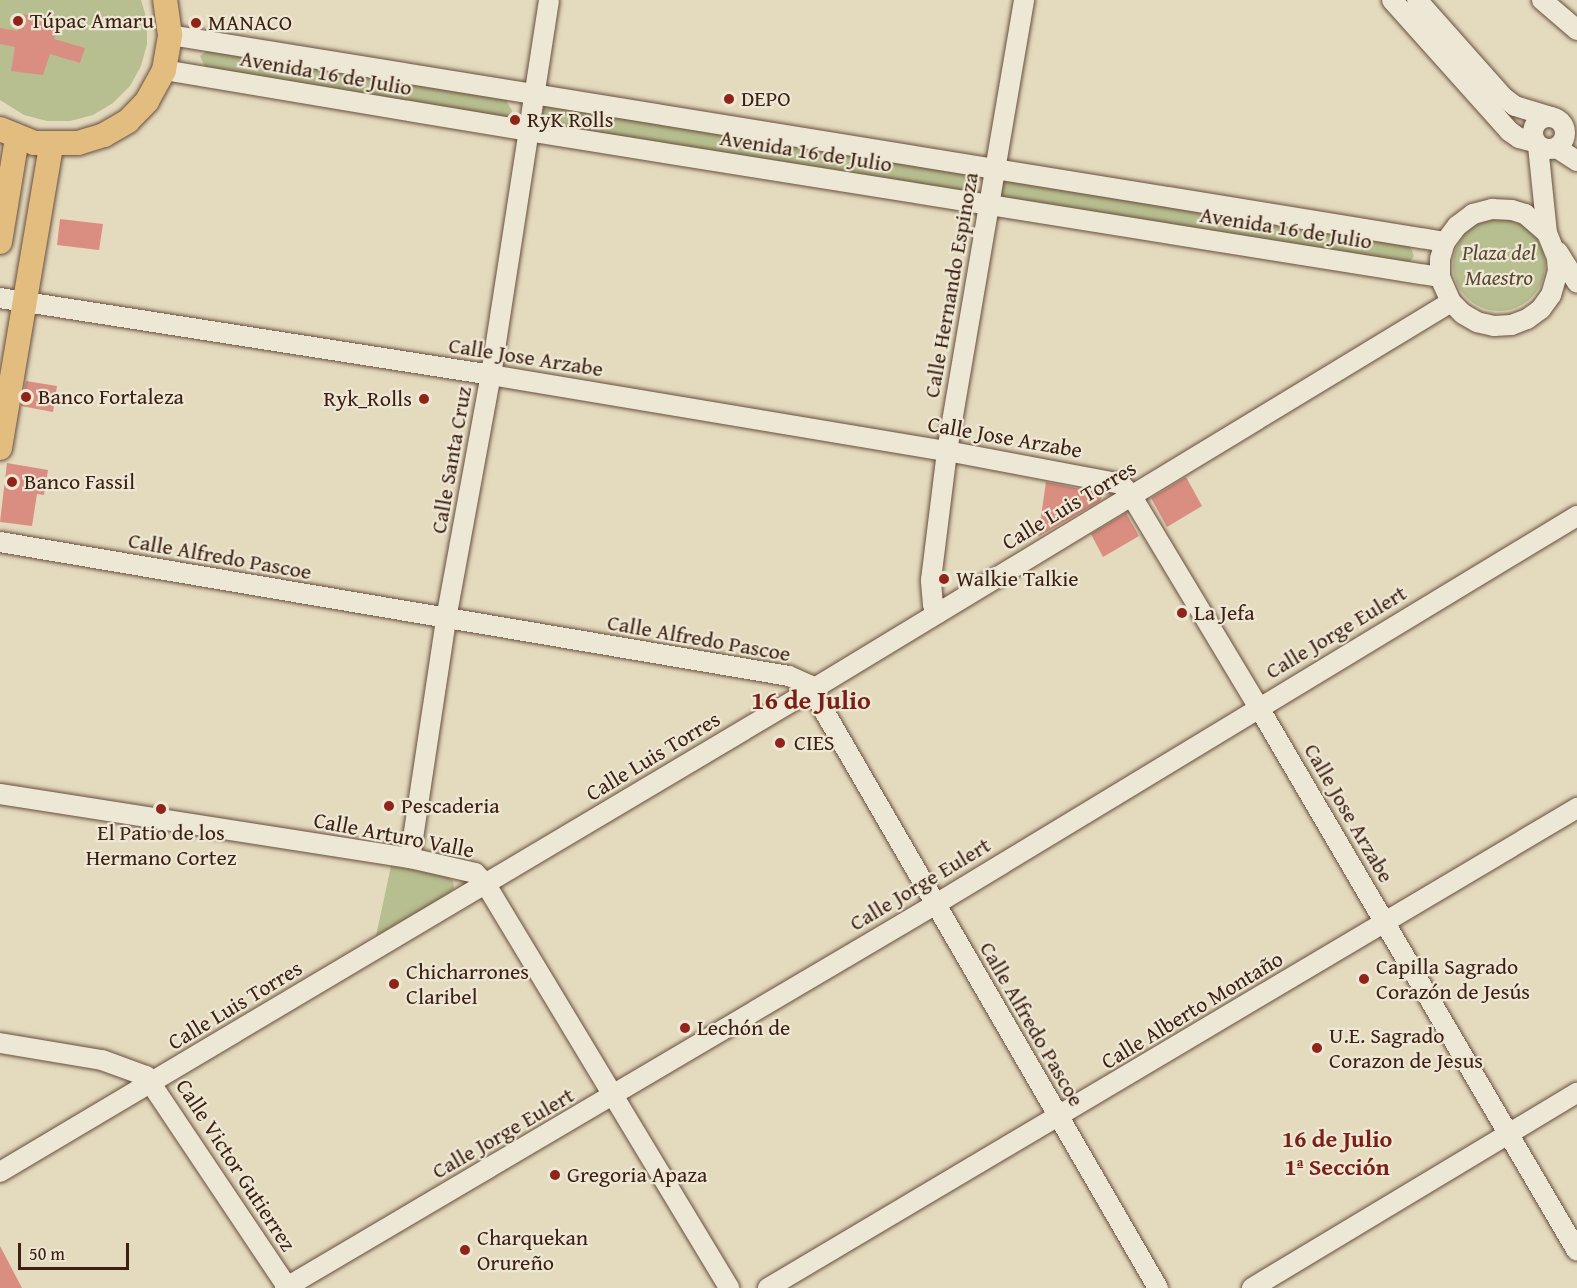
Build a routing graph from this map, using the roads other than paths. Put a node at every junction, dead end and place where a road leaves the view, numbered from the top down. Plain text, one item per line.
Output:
1 (165, 0) edge
2 (549, 0) edge
3 (1024, 0) edge
4 (1392, 0) edge
5 (1417, 0) edge
6 (1542, 0) edge
7 (1577, 30) edge
8 (171, 35) junction
9 (164, 70) junction
10 (532, 94) junction
11 (1553, 118) junction
12 (1577, 122) edge
13 (526, 131) junction
14 (9, 134) edge
15 (51, 145) junction
16 (1544, 149) junction
17 (1577, 161) edge
18 (995, 169) junction
19 (1540, 184) junction
20 (989, 205) junction
21 (1512, 210) junction
22 (1550, 239) junction
23 (0, 242) edge
24 (1445, 242) junction
25 (1440, 277) junction
26 (1577, 282) edge
27 (1551, 295) junction
28 (1577, 295) edge
29 (0, 297) edge
30 (24, 301) junction
31 (1450, 302) junction
32 (491, 375) junction
33 (0, 448) edge
34 (947, 451) junction
35 (1131, 495) junction
36 (1577, 516) edge
37 (0, 542) edge
38 (938, 613) junction
39 (446, 619) junction
40 (813, 689) junction
41 (1258, 706) junction
42 (0, 794) edge
43 (1577, 808) edge
44 (410, 858) junction
45 (485, 883) junction
46 (936, 904) junction
47 (1385, 923) junction
48 (0, 1043) edge
49 (152, 1082) junction
50 (1577, 1093) edge
51 (614, 1096) junction
52 (1057, 1118) junction
53 (1509, 1135) junction
54 (0, 1172) edge
55 (1577, 1251) edge
56 (286, 1287) edge
57 (729, 1288) edge
58 (768, 1288) edge
59 (1158, 1288) edge
60 (1252, 1288) edge

1 - 8 main road
2 - 10 street, Calle Santa Cruz
3 - 18 street, Calle Hernando Espinoza
4 - 16 street
5 - 11 street
6 - 7 street
8 - 9 main road
8 - 10 street, Avenida 16 de Julio
9 - 13 street, Avenida 16 de Julio
9 - 15 main road
10 - 13 street, Calle Santa Cruz
10 - 18 street, Avenida 16 de Julio
11 - 12 street
11 - 16 street
11 - 16 street
13 - 20 street, Avenida 16 de Julio
13 - 32 street, Calle Santa Cruz
14 - 15 main road
14 - 23 main road
15 - 30 main road
16 - 17 street
16 - 19 street
18 - 20 street, Calle Hernando Espinoza
18 - 24 street, Avenida 16 de Julio
19 - 21 street
19 - 22 street
20 - 25 street, Avenida 16 de Julio
20 - 34 street, Calle Hernando Espinoza
21 - 22 street
21 - 24 street
22 - 26 street
22 - 27 street
24 - 25 street
25 - 31 street
27 - 28 street
27 - 31 street
29 - 30 street, Calle Jose Arzabe
30 - 32 street, Calle Jose Arzabe
30 - 33 main road
31 - 35 street, Calle Luis Torres
32 - 34 street, Calle Jose Arzabe
32 - 39 street, Calle Santa Cruz
34 - 35 street, Calle Jose Arzabe
34 - 38 street, Calle Hernando Espinoza
35 - 38 street, Calle Luis Torres
35 - 41 street, Calle Jose Arzabe
36 - 41 street, Calle Jorge Eulert
37 - 39 street, Calle Alfredo Pascoe
38 - 40 street, Calle Luis Torres
39 - 40 street, Calle Alfredo Pascoe
39 - 44 street, Calle Santa Cruz
40 - 45 street, Calle Luis Torres
40 - 46 street, Calle Alfredo Pascoe
41 - 46 street, Calle Jorge Eulert
41 - 47 street, Calle Jose Arzabe
42 - 44 street, Calle Arturo Valle
43 - 47 street, Calle Alberto Montaño
44 - 45 street, Calle Arturo Valle
45 - 49 street, Calle Luis Torres
45 - 51 street, Calle Arturo Valle
46 - 51 street, Calle Jorge Eulert
46 - 52 street, Calle Alfredo Pascoe
47 - 52 street, Calle Alberto Montaño
47 - 53 street, Calle Jose Arzabe
48 - 49 street, Calle Victor Gutierrez
49 - 54 street, Calle Luis Torres
49 - 56 street, Calle Victor Gutierrez
50 - 53 street
51 - 56 street, Calle Jorge Eulert
51 - 57 street, Calle Arturo Valle
52 - 58 street, Calle Alberto Montaño
52 - 59 street, Calle Alfredo Pascoe
53 - 55 street, Calle Jose Arzabe
53 - 60 street

